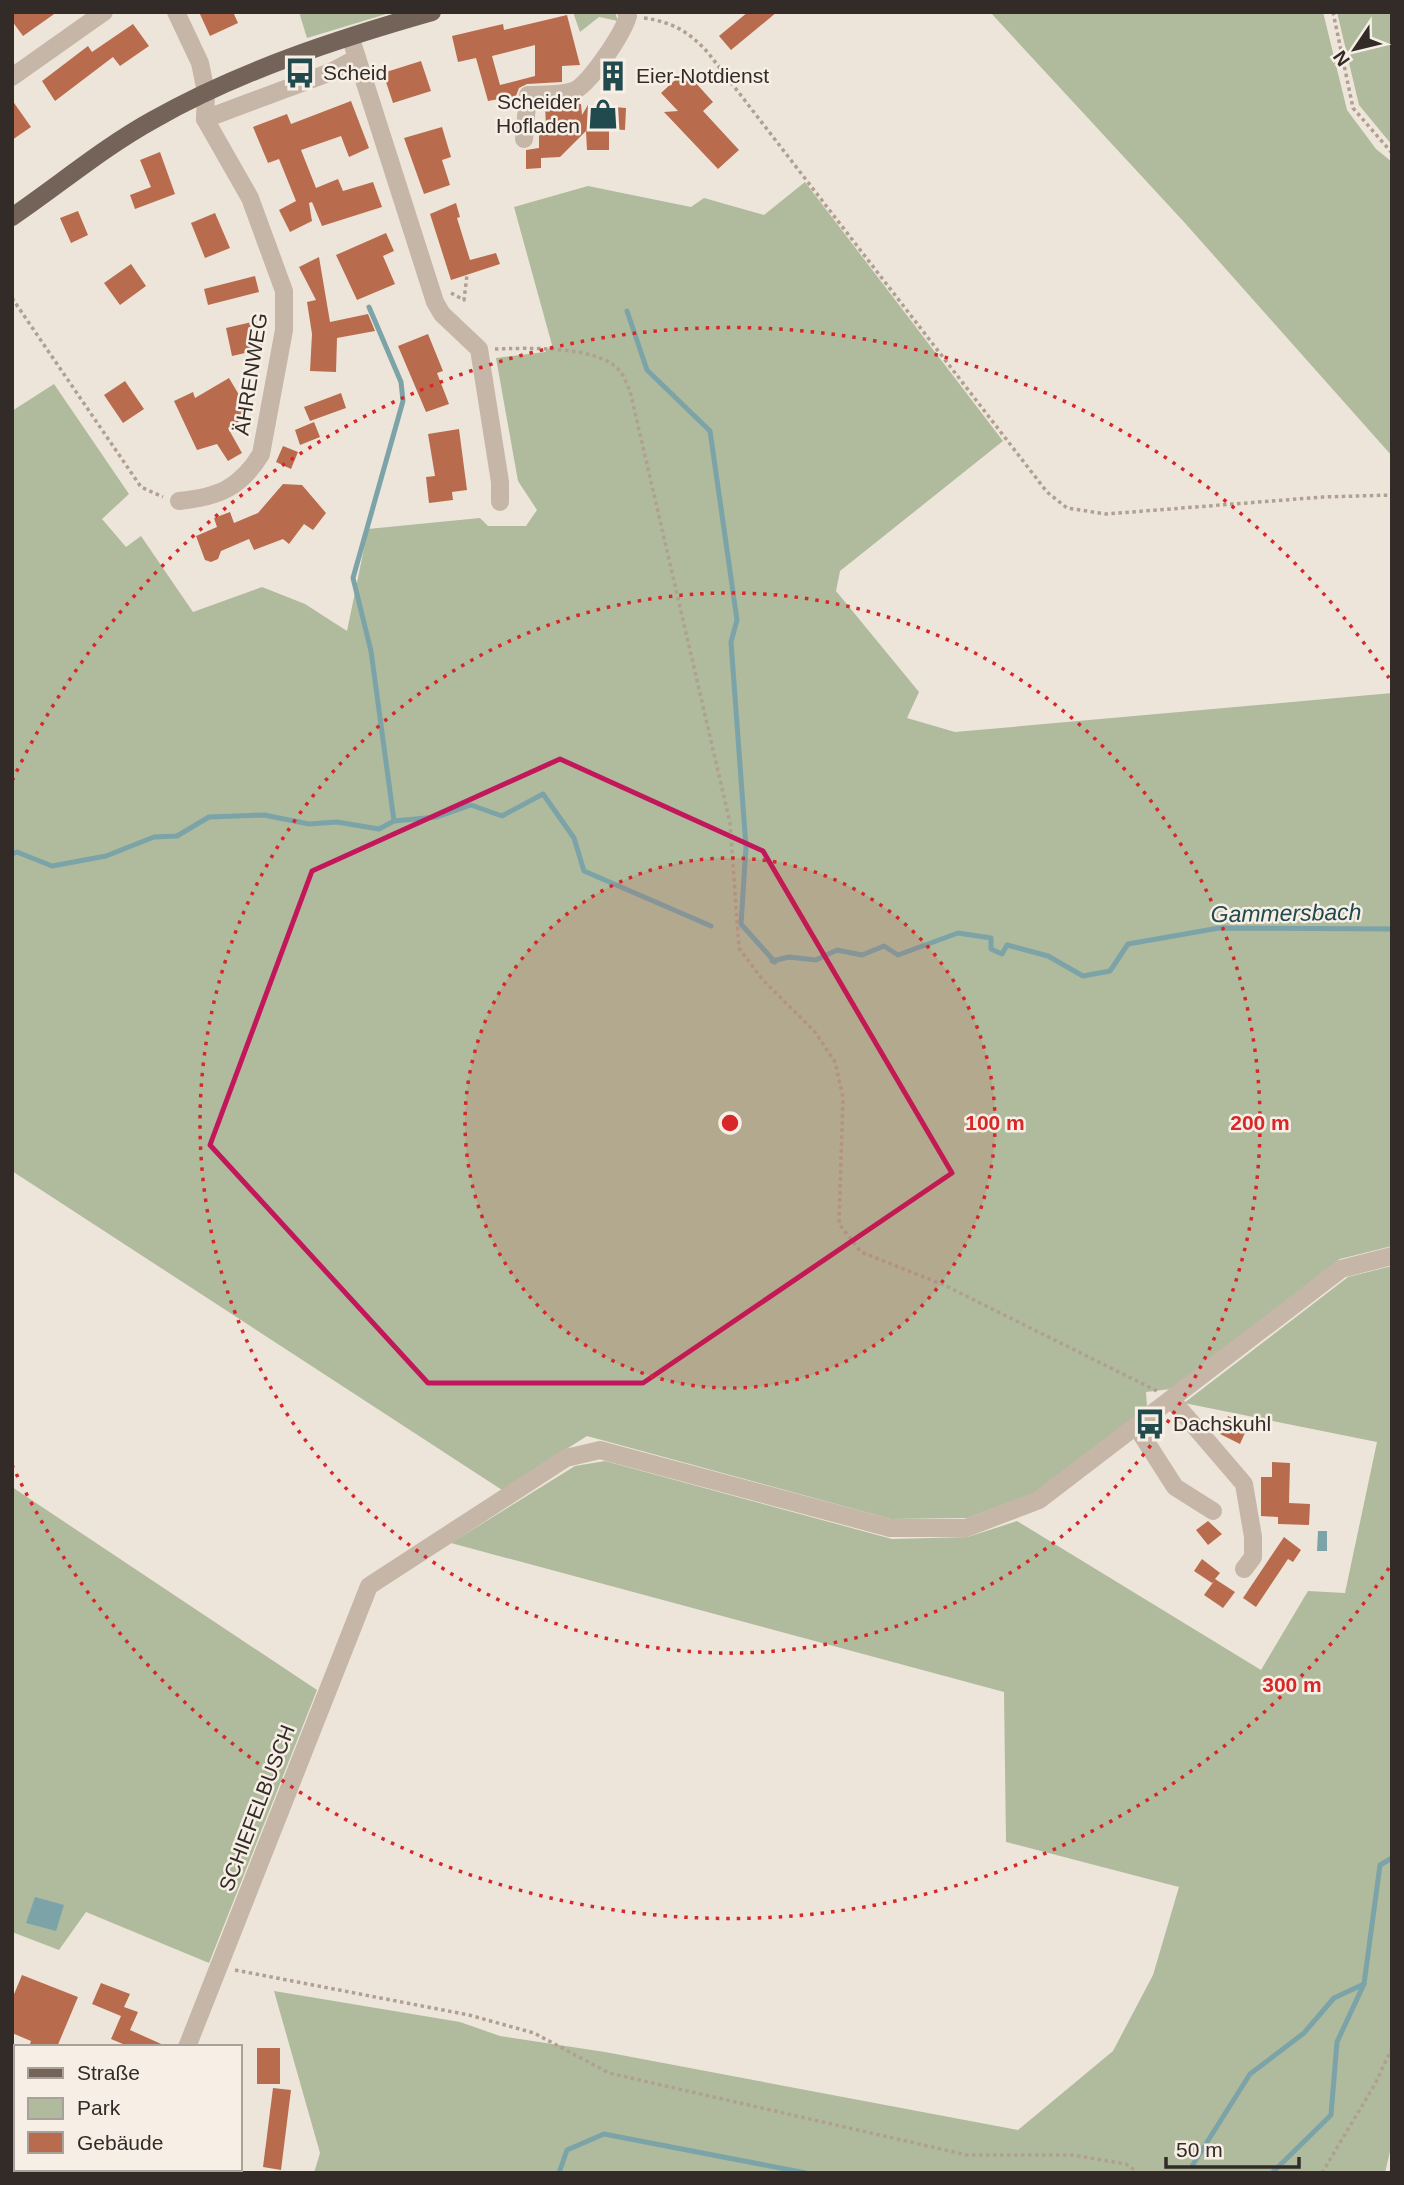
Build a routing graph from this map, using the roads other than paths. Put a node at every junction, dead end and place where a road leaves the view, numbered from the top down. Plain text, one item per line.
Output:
1 (104, 12) edge
2 (176, 12) edge
3 (432, 12) edge
4 (627, 14) edge
5 (351, 38) junction
6 (357, 58) junction
7 (12, 76) edge
8 (206, 92) junction
9 (205, 119) junction
10 (524, 139) dead end
11 (12, 217) edge
12 (179, 501) road end
13 (500, 502) dead end
14 (1392, 1256) edge
15 (1172, 1400) junction
16 (1136, 1426) junction
17 (1213, 1511) dead end
18 (1244, 1569) dead end
19 (188, 2045) edge

1 - 7 street
2 - 8 street
3 - 5 main road
4 - 10 street
5 - 6 street
5 - 8 main road
6 - 9 street
6 - 13 street
8 - 9 street
8 - 11 main road
9 - 12 street, ÄHRENWEG
14 - 15 street
15 - 16 street
15 - 18 street
16 - 17 street
16 - 19 street, SCHIEFELBUSCH

